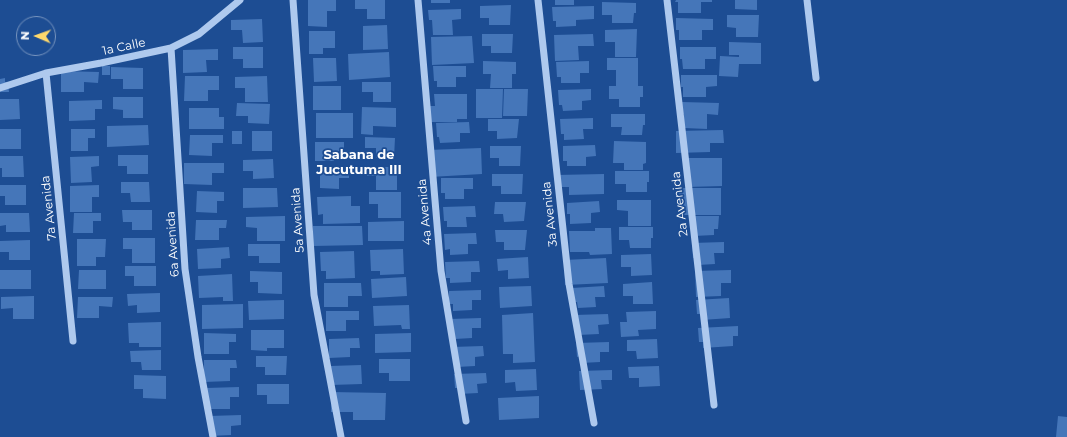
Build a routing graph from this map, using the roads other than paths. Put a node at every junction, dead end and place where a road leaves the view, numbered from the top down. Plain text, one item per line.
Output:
1 (240, 0) edge
2 (293, 0) edge
3 (418, 0) edge
4 (538, 0) edge
5 (667, 0) edge
6 (806, 0) edge
7 (171, 48) junction
8 (46, 73) junction
9 (816, 78) dead end
10 (0, 88) edge
11 (73, 342) dead end
12 (714, 405) dead end
13 (466, 421) dead end
14 (594, 423) dead end
15 (213, 437) edge
16 (341, 437) edge

1 - 7 street, 1a Calle
2 - 16 street, 5a Avenida
3 - 13 street, 4a Avenida
4 - 14 street, 3a Avenida
5 - 12 street, 2a Avenida
6 - 9 street
7 - 8 street, 1a Calle
7 - 15 street, 6a Avenida
8 - 10 street, 1a Calle
8 - 11 street, 7a Avenida

